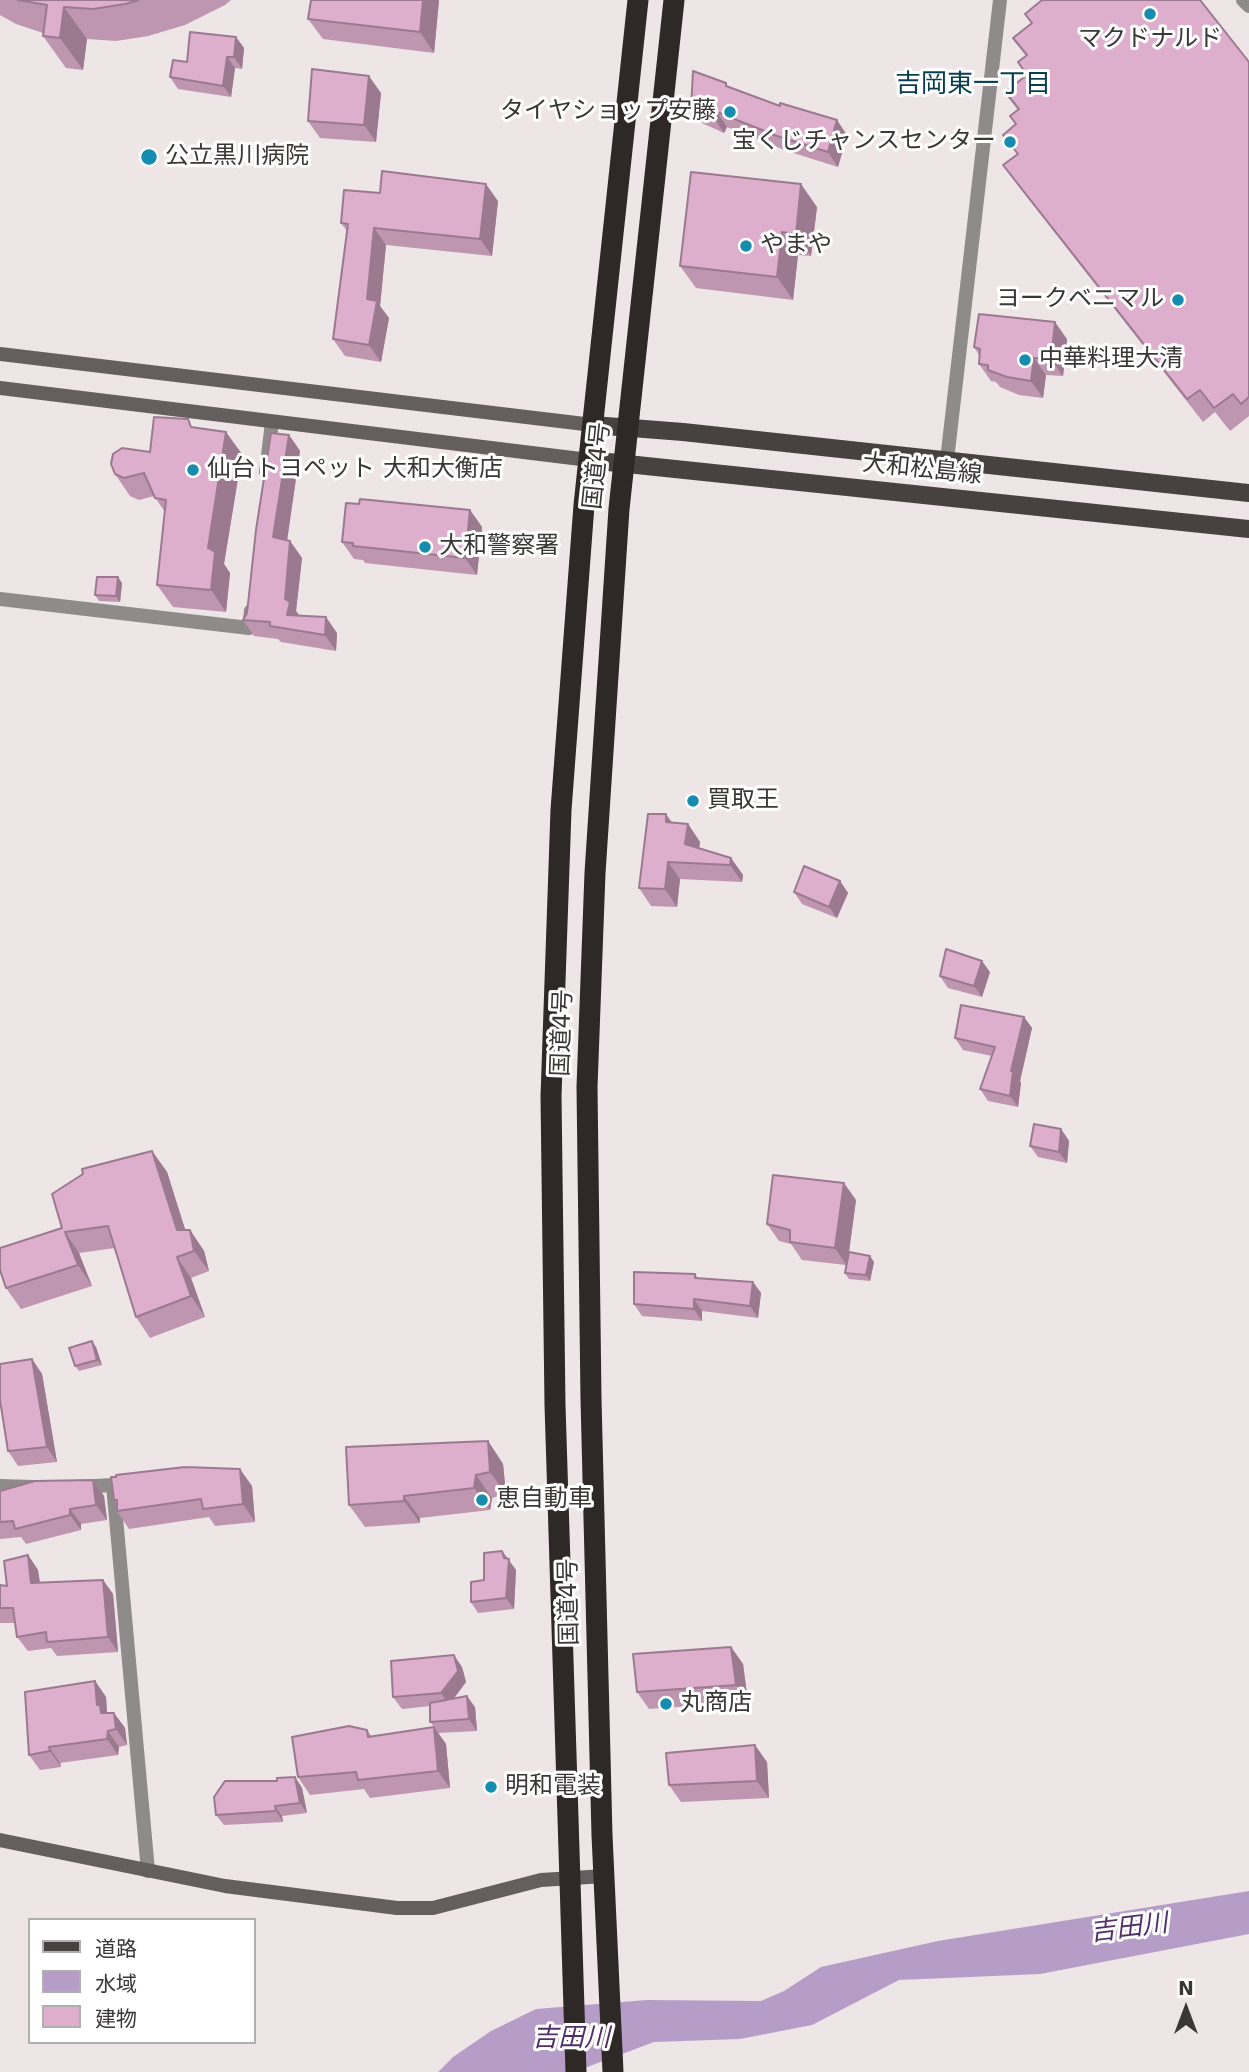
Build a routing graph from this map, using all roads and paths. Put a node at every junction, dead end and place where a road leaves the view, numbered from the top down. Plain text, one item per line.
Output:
1 (638, 0) edge
2 (674, 0) edge
3 (1000, 0) edge
4 (1243, 0) edge
5 (1249, 6) edge
6 (0, 354) edge
7 (0, 388) edge
8 (272, 422) junction
9 (593, 425) junction
10 (628, 428) junction
11 (589, 460) junction
12 (947, 460) junction
13 (624, 464) junction
14 (264, 491) edge
15 (1249, 492) edge
16 (1249, 529) edge
17 (0, 598) edge
18 (252, 601) edge
19 (0, 1486) edge
20 (0, 1840) edge
21 (148, 1871) junction
22 (605, 1876) junction
23 (568, 1879) junction
24 (576, 2072) edge
25 (613, 2072) edge

1 - 9 highway, 国道4号
2 - 10 highway, 国道4号
3 - 12 street
4 - 5 street
6 - 9 street
7 - 8 street
8 - 11 street
8 - 14 street
9 - 10 main road, 大和松島線
9 - 11 highway, 国道4号
10 - 12 main road, 大和松島線
10 - 13 highway, 国道4号
11 - 13 main road, 大和松島線
11 - 23 highway, 国道4号
12 - 15 main road, 大和松島線
13 - 16 main road, 大和松島線
13 - 22 highway, 国道4号
17 - 18 street
19 - 21 street
20 - 21 street
21 - 23 street
22 - 23 street
22 - 25 highway, 国道4号
23 - 24 highway, 国道4号

